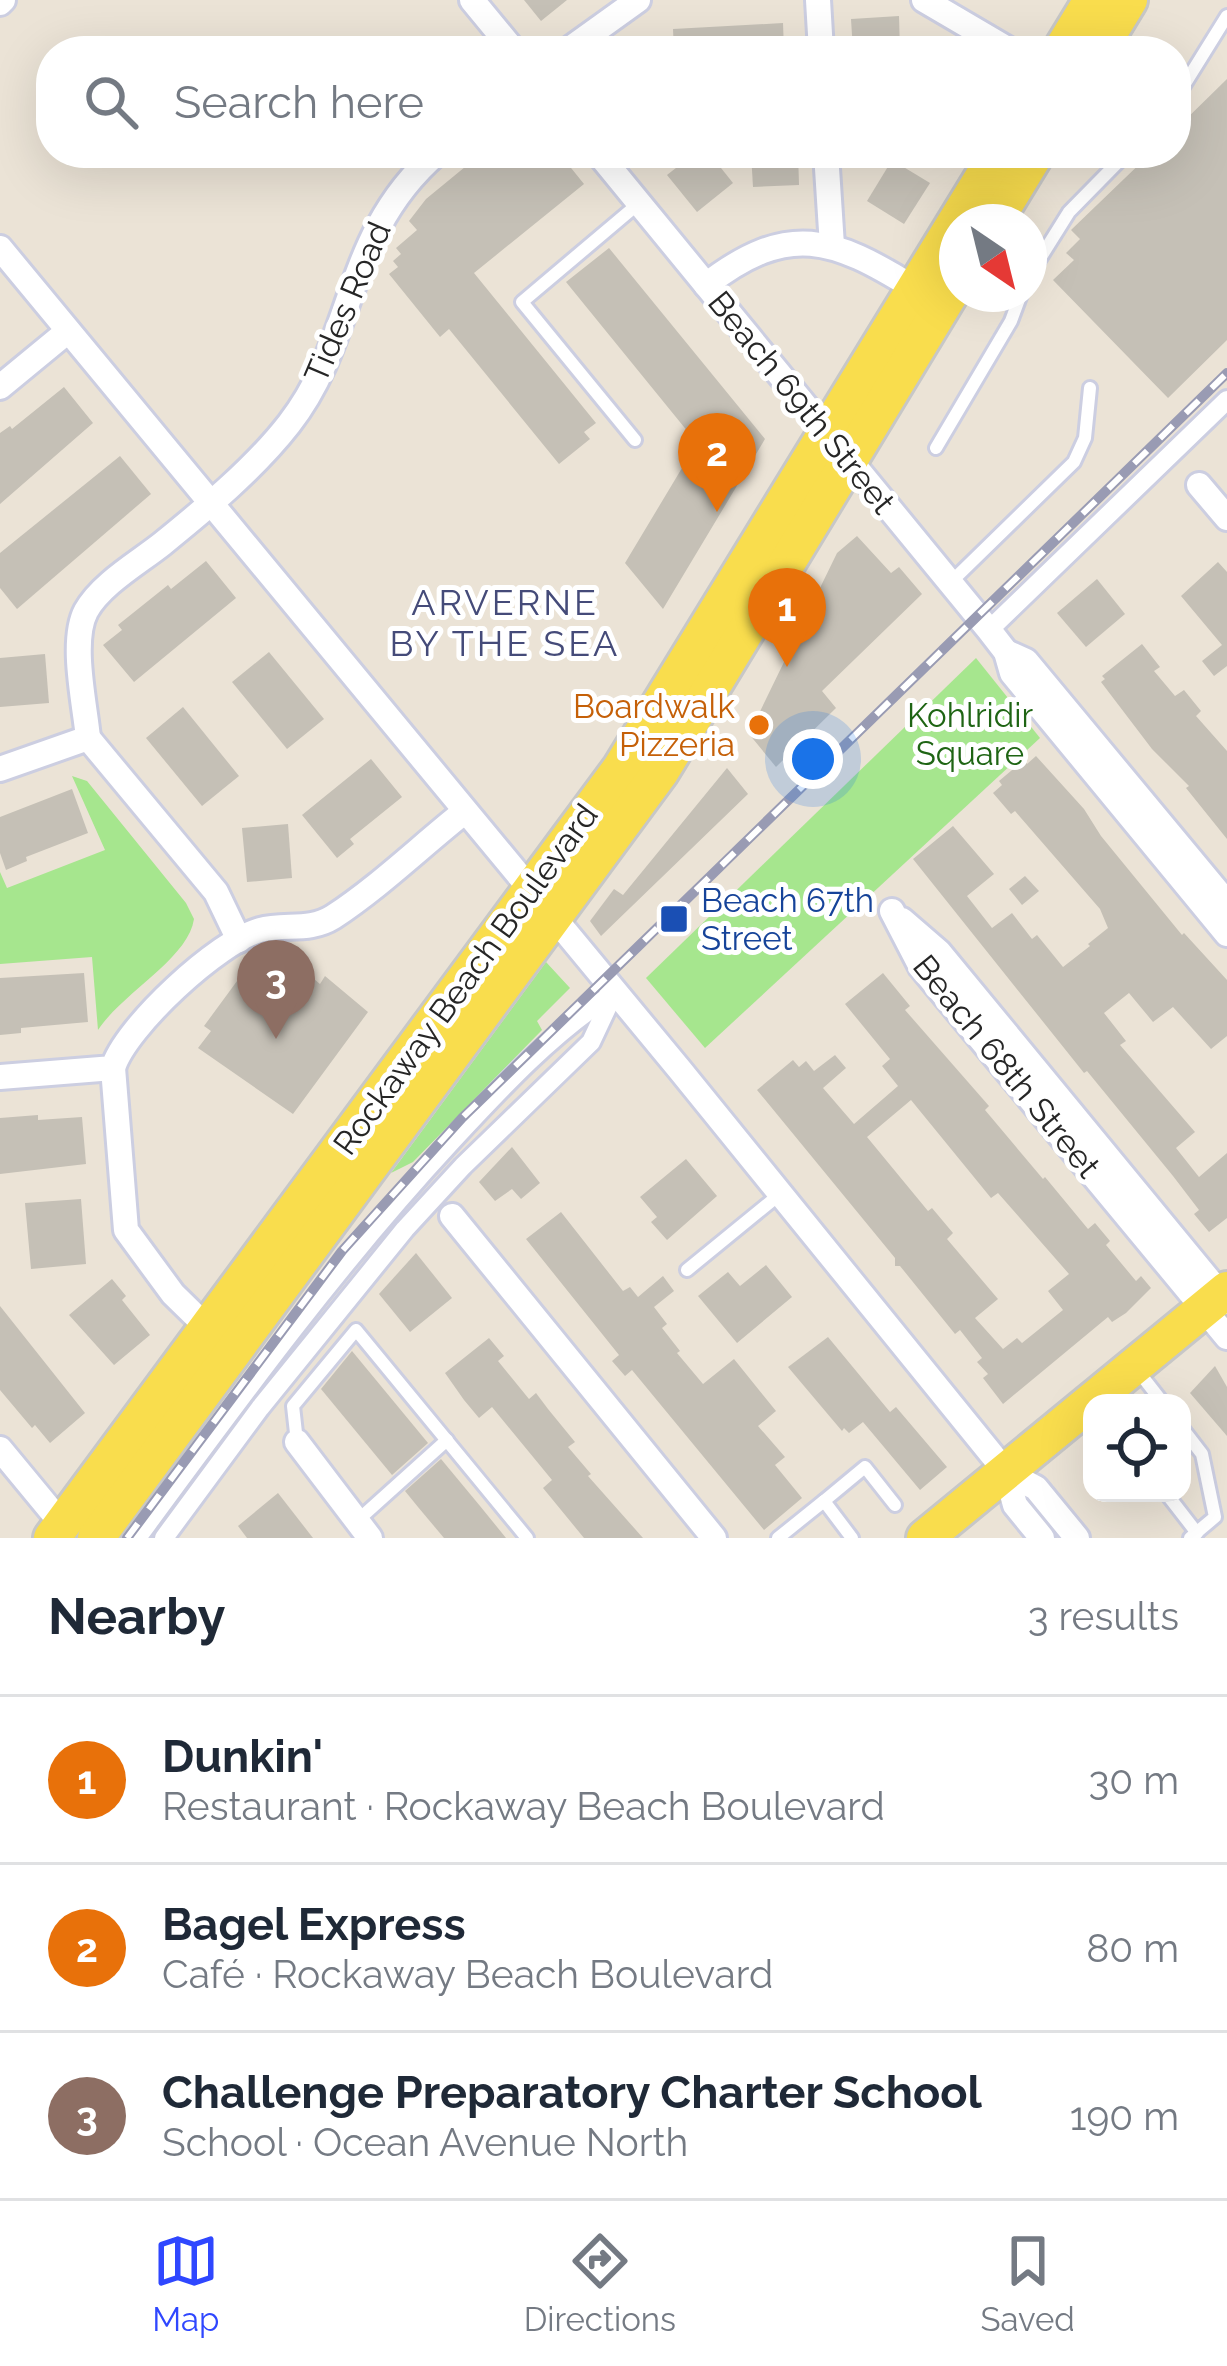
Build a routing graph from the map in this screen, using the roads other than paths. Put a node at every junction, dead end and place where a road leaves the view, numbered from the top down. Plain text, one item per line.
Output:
1 (472, 0) edge
2 (638, 0) edge
3 (818, 0) edge
4 (924, 0) edge
5 (1092, 0) edge
6 (1129, 0) edge
7 (1227, 16) edge
8 (502, 36) edge
9 (589, 36) edge
10 (820, 36) edge
11 (986, 36) edge
12 (1070, 36) edge
13 (1107, 36) edge
14 (1191, 74) edge
15 (421, 168) edge
16 (610, 168) edge
17 (827, 168) edge
18 (989, 168) edge
19 (1027, 168) edge
20 (1112, 168) edge
21 (639, 203) junction
22 (1005, 204) edge
23 (832, 246) junction
24 (1047, 247) edge
25 (0, 248) edge
26 (706, 285) junction
27 (914, 289) junction
28 (939, 307) edge
29 (1015, 312) edge
30 (68, 331) junction
31 (0, 387) edge
32 (1090, 388) dead end
33 (1227, 400) edge
34 (635, 440) dead end
35 (838, 445) junction
36 (936, 448) dead end
37 (1199, 484) dead end
38 (208, 503) junction
39 (1227, 518) edge
40 (950, 583) junction
41 (988, 630) junction
42 (1006, 652) junction
43 (88, 738) junction
44 (0, 769) edge
45 (464, 812) junction
46 (1227, 903) edge
47 (542, 906) junction
48 (1227, 934) edge
49 (239, 940) junction
50 (614, 992) junction
51 (113, 1068) junction
52 (0, 1077) edge
53 (780, 1194) junction
54 (452, 1216) dead end
55 (687, 1270) dead end
56 (1221, 1306) edge
57 (220, 1340) junction
58 (1134, 1366) junction
59 (1155, 1394) edge
60 (447, 1440) junction
61 (1191, 1440) edge
62 (297, 1442) joint
63 (0, 1449) edge
64 (1006, 1472) junction
65 (824, 1502) junction
66 (1172, 1502) edge
67 (895, 1505) dead end
68 (364, 1530) edge
69 (70, 1533) edge
70 (1194, 1535) edge
71 (137, 1538) edge
72 (164, 1538) edge
73 (527, 1538) edge
74 (714, 1538) edge
75 (778, 1538) edge
76 (852, 1538) edge
77 (926, 1538) edge
78 (1042, 1538) edge
79 (1077, 1538) edge

1 - 8 street
2 - 9 street
3 - 10 street
4 - 11 street
5 - 12 main road
6 - 13 main road
7 - 14 lane
15 - 38 street, Tides Road
16 - 21 street, Beach 69th Street
17 - 23 street
18 - 27 main road, Rockaway Beach Boulevard
19 - 22 main road
20 - 24 lane
21 - 26 street, Beach 69th Street
21 - 34 lane
23 - 26 street
23 - 27 street
25 - 30 street
26 - 35 street, Beach 69th Street
27 - 35 main road, Rockaway Beach Boulevard
28 - 35 main road, Rockaway Beach Boulevard
29 - 36 lane
30 - 31 street
30 - 38 street
32 - 40 lane
33 - 41 street
35 - 40 street, Beach 69th Street
35 - 47 main road, Rockaway Beach Boulevard
37 - 39 street
38 - 43 street, Tides Road
38 - 45 street
40 - 41 street, Beach 69th Street
41 - 42 street, Beach 69th Street
42 - 46 street, Beach 69th Street
42 - 48 street, Beach 69th Street
43 - 44 street
43 - 49 street
45 - 47 street
45 - 49 street
47 - 50 street
47 - 57 main road, Rockaway Beach Boulevard
49 - 51 street
50 - 53 street
50 - 71 street
50 - 72 street
51 - 52 street
51 - 57 street
53 - 55 lane
53 - 64 street
54 - 74 street
56 - 56 street, Beach 68th Street
56 - 58 main road
57 - 69 main road, Rockaway Beach Boulevard
58 - 59 lane
58 - 64 main road
60 - 62 lane
60 - 68 lane
60 - 73 lane
61 - 70 lane
62 - 68 street
63 - 69 street
64 - 77 main road
64 - 78 street
64 - 79 street
65 - 67 lane
65 - 75 lane
65 - 76 lane
66 - 70 lane

